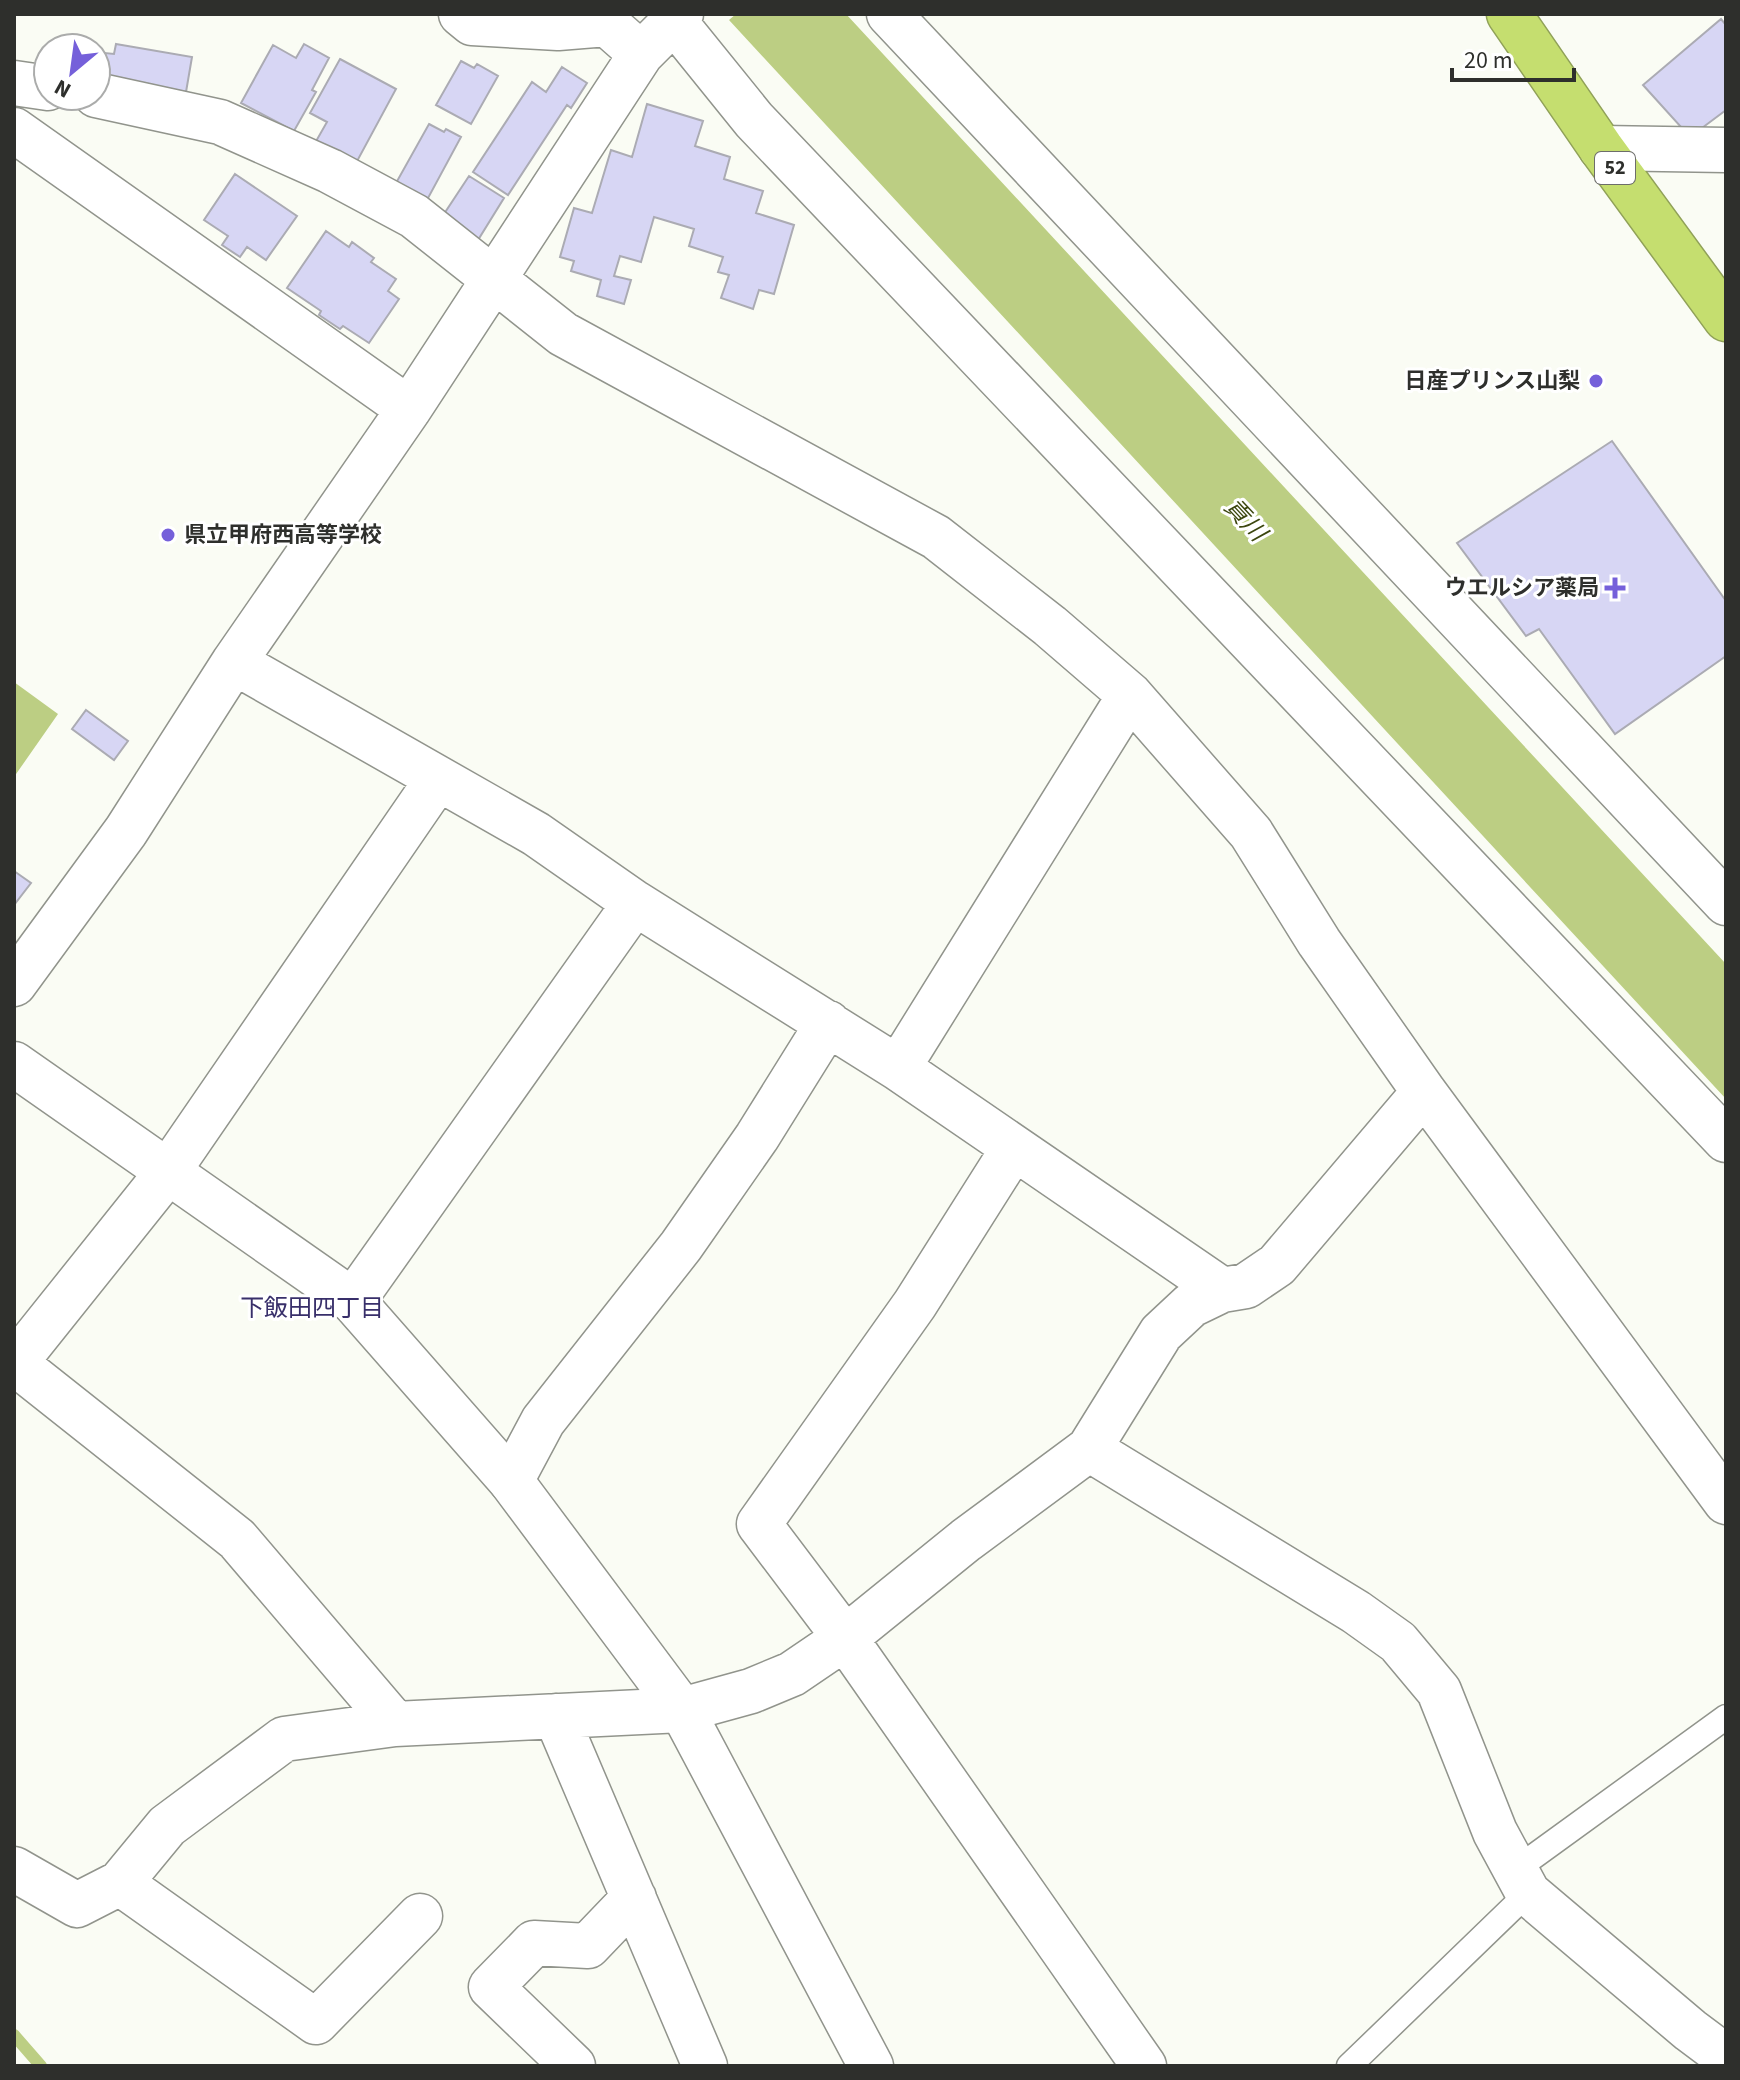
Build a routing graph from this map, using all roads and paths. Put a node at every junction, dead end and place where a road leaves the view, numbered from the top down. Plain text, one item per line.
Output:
1 (461, 14) edge
2 (889, 14) edge
3 (1509, 14) edge
4 (674, 16) edge
5 (641, 54) junction
6 (112, 98) edge
7 (14, 130) edge
8 (1601, 148) junction
9 (1726, 150) edge
10 (494, 278) junction
11 (1726, 319) edge
12 (409, 409) junction
13 (234, 662) junction
14 (1130, 695) junction
15 (437, 780) junction
16 (635, 903) junction
17 (1726, 903) edge
18 (14, 984) edge
19 (828, 1023) junction
20 (14, 1064) edge
21 (898, 1068) junction
22 (1424, 1092) junction
23 (1726, 1140) edge
24 (1013, 1149) junction
25 (167, 1173) junction
26 (1222, 1290) junction
27 (353, 1301) junction
28 (1089, 1449) junction
29 (511, 1481) junction
30 (1726, 1502) edge
31 (845, 1638) junction
32 (682, 1710) junction
33 (556, 1716) junction
34 (1726, 1717) edge
35 (395, 1724) junction
36 (14, 1869) edge
37 (1522, 1882) junction
38 (120, 1883) junction
39 (634, 1898) junction
40 (420, 1916) dead end
41 (1726, 2057) edge
42 (573, 2066) edge
43 (705, 2066) edge
44 (871, 2066) edge
45 (1144, 2066) edge
46 (1349, 2066) edge

1 - 5 street
2 - 17 street
3 - 8 highway, 52
4 - 5 street
4 - 23 street
5 - 10 street
6 - 10 street
7 - 12 street
8 - 9 street
8 - 11 highway, 52
10 - 12 street
10 - 14 street
12 - 13 street
13 - 15 street
13 - 18 street
14 - 21 street
14 - 22 street
15 - 16 street
15 - 25 street
16 - 19 street
16 - 27 street
19 - 21 street
19 - 29 street
20 - 25 street
21 - 24 street
22 - 26 street
22 - 30 street
24 - 26 street
24 - 31 street
25 - 27 street
25 - 35 street
26 - 28 street
27 - 29 street
28 - 31 street
28 - 37 street
29 - 32 street
31 - 32 street
31 - 45 street
32 - 33 street
32 - 44 street
33 - 35 street
33 - 39 street
34 - 37 lane
35 - 38 street
36 - 38 street
37 - 41 street
37 - 46 lane
38 - 40 street
39 - 42 street
39 - 43 street

